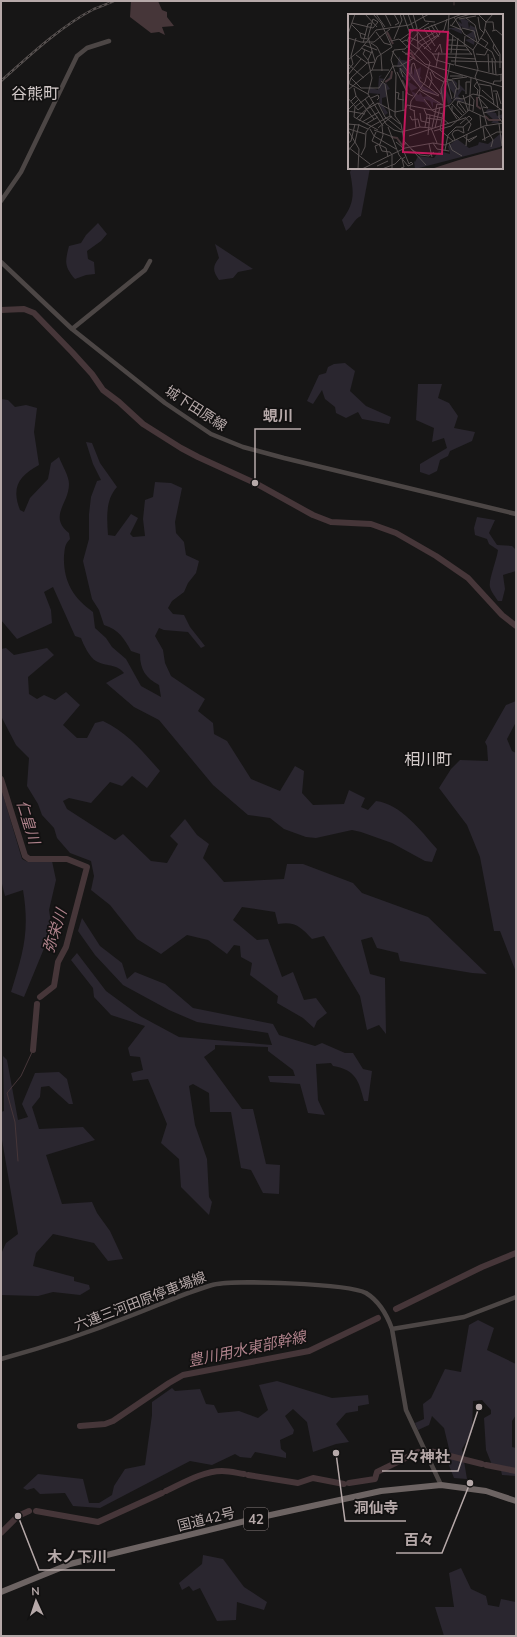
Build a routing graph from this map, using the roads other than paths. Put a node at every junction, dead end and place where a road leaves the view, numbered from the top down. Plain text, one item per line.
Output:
1 (110, 41) dead end
2 (1, 201) edge
3 (1, 262) edge
4 (150, 262) dead end
5 (72, 329) junction
6 (516, 514) edge
7 (516, 1297) edge
8 (392, 1329) junction
9 (1, 1359) edge
10 (442, 1485) junction
11 (516, 1501) edge
12 (1, 1592) edge

1 - 2 main road
3 - 5 main road, 城下田原線
4 - 5 main road
5 - 6 main road, 城下田原線
7 - 8 main road
8 - 9 main road, 六連三河田原停車場線
8 - 10 main road, 六連三河田原停車場線
10 - 11 highway, 国道42号 / 42
10 - 12 highway, 国道42号 / 42

